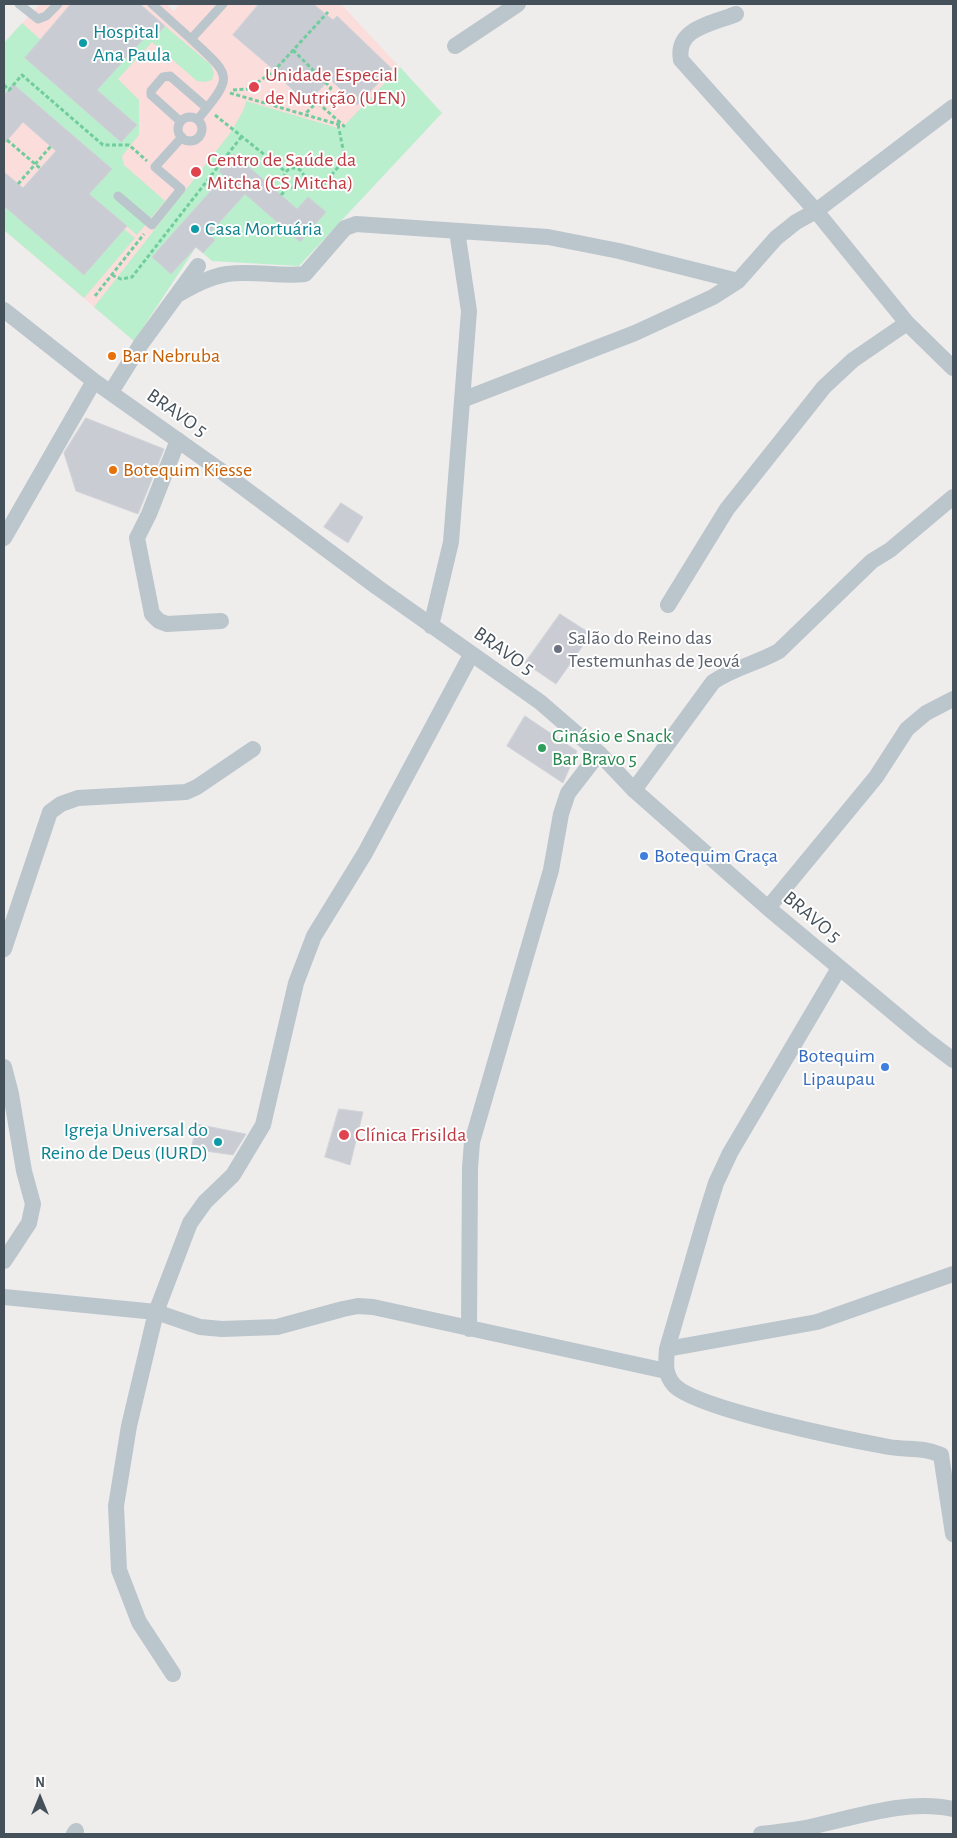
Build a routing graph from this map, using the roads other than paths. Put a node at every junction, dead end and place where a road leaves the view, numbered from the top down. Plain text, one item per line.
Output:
1 (19, 4) edge
2 (58, 4) edge
3 (152, 4) edge
4 (222, 4) edge
5 (518, 4) edge
6 (736, 14) dead end
7 (191, 39) junction
8 (455, 46) dead end
9 (953, 107) edge
10 (207, 108) junction
11 (198, 119) junction
12 (180, 121) junction
13 (182, 137) junction
14 (118, 196) dead end
15 (816, 211) junction
16 (457, 231) junction
17 (198, 266) dead end
18 (738, 281) junction
19 (177, 295) junction
20 (4, 310) edge
21 (907, 323) junction
22 (953, 368) edge
23 (94, 381) junction
24 (111, 392) junction
25 (462, 400) junction
26 (178, 440) junction
27 (953, 496) edge
28 (4, 538) edge
29 (668, 605) dead end
30 (221, 621) dead end
31 (431, 626) junction
32 (472, 654) junction
33 (953, 699) edge
34 (253, 749) dead end
35 (599, 753) junction
36 (634, 790) junction
37 (768, 908) junction
38 (4, 949) edge
39 (839, 968) junction
40 (952, 1057) edge
41 (4, 1067) edge
42 (4, 1261) edge
43 (953, 1274) edge
44 (4, 1297) edge
45 (156, 1312) junction
46 (469, 1329) junction
47 (667, 1349) junction
48 (666, 1371) junction
49 (953, 1534) edge
50 (173, 1674) dead end
51 (953, 1809) edge
52 (761, 1834) edge

1 - 2 lane
3 - 7 lane
4 - 7 lane
5 - 8 street
6 - 15 street
7 - 10 lane
9 - 15 street
10 - 11 lane
10 - 12 lane
11 - 12 lane
11 - 13 lane
12 - 13 lane
13 - 14 lane
15 - 18 street
15 - 21 street
16 - 18 street
16 - 19 street
16 - 25 street
17 - 19 street
18 - 25 street
19 - 24 street
20 - 23 street, BRAVO 5
21 - 22 street
21 - 29 street
23 - 24 street, BRAVO 5
23 - 28 street
24 - 26 street, BRAVO 5
25 - 31 street
26 - 30 street
26 - 31 street, BRAVO 5
27 - 36 street
31 - 32 street, BRAVO 5
32 - 35 street, BRAVO 5
32 - 45 street
33 - 37 street
34 - 38 street
35 - 36 street, BRAVO 5
35 - 46 street
36 - 37 street, BRAVO 5
37 - 39 street, BRAVO 5
39 - 40 street, BRAVO 5
39 - 47 street
41 - 42 street
43 - 47 street
44 - 45 street
45 - 46 street
45 - 50 street
46 - 48 street
47 - 48 street
48 - 49 street
51 - 52 street

